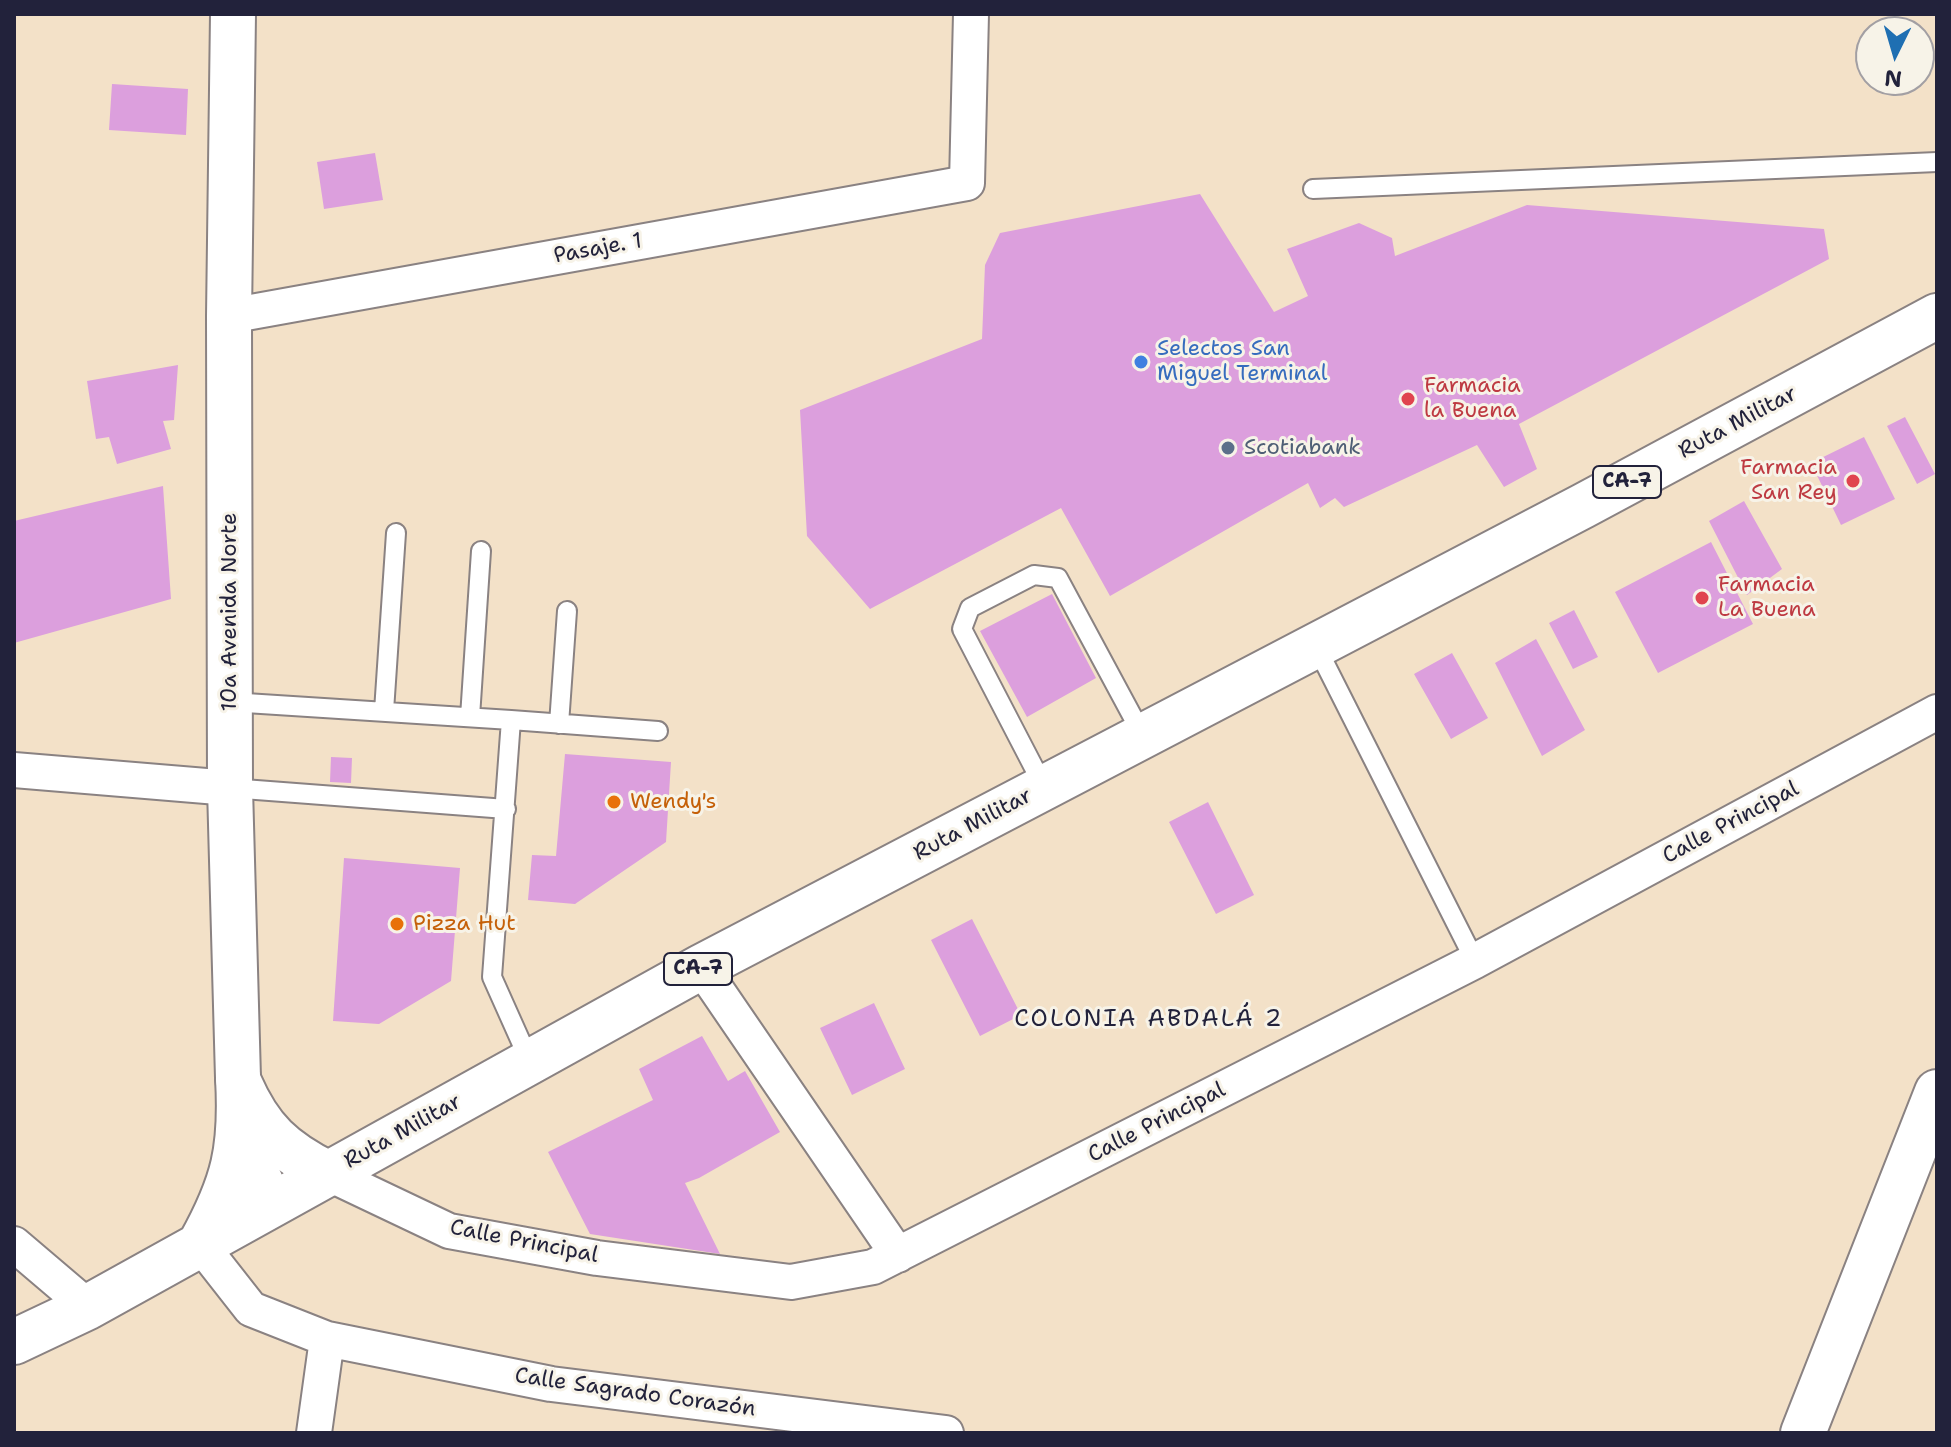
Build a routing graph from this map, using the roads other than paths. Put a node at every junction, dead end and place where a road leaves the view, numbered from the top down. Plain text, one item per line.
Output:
1 (233, 14) edge
2 (973, 14) edge
3 (1937, 162) edge
4 (1313, 189) dead end
5 (229, 316) junction
6 (1937, 316) edge
7 (396, 533) dead end
8 (481, 551) dead end
9 (567, 611) dead end
10 (1316, 646) junction
11 (230, 702) junction
12 (384, 711) junction
13 (1937, 712) edge
14 (470, 717) junction
15 (511, 720) junction
16 (559, 724) junction
17 (658, 731) dead end
18 (1143, 736) junction
19 (14, 770) edge
20 (1044, 787) junction
21 (230, 788) junction
22 (506, 809) junction
23 (1475, 961) junction
24 (701, 967) junction
25 (530, 1062) junction
26 (238, 1078) junction
27 (1937, 1092) edge
28 (327, 1173) junction
29 (271, 1204) junction
30 (14, 1244) edge
31 (200, 1244) junction
32 (898, 1255) junction
33 (88, 1307) junction
34 (327, 1339) junction
35 (14, 1342) edge
36 (314, 1433) edge
37 (946, 1433) edge
38 (1803, 1433) edge

1 - 5 main road, 10a Avenida Norte
2 - 5 street, Pasaje. 1
3 - 4 lane
5 - 11 main road, 10a Avenida Norte
6 - 10 main road, Ruta Militar / CA-7
7 - 12 lane
8 - 14 lane
9 - 16 lane
10 - 18 main road, Ruta Militar / CA-7
10 - 23 lane
11 - 12 lane
11 - 21 main road, 10a Avenida Norte
12 - 14 lane
13 - 23 street, Calle Principal
14 - 15 lane
15 - 16 lane
15 - 22 lane
16 - 17 lane
18 - 20 main road, Ruta Militar / CA-7
18 - 20 lane
19 - 21 street
20 - 24 main road, Ruta Militar / CA-7
21 - 22 lane
21 - 26 main road, 10a Avenida Norte
22 - 25 lane
23 - 32 street, Calle Principal
24 - 25 main road, Ruta Militar / CA-7
24 - 32 street
25 - 28 main road, Ruta Militar / CA-7
26 - 28 main road
26 - 29 main road, 10a Avenida Norte
26 - 31 main road
27 - 38 main road
28 - 29 main road, Ruta Militar / CA-7
28 - 32 street, Calle Principal
29 - 31 main road, Ruta Militar / CA-7
30 - 33 street
31 - 33 main road, Ruta Militar / CA-7
31 - 34 street, Calle Sagrado Corazón
33 - 35 main road, Ruta Militar / CA-7
34 - 36 street
34 - 37 street, Calle Sagrado Corazón

